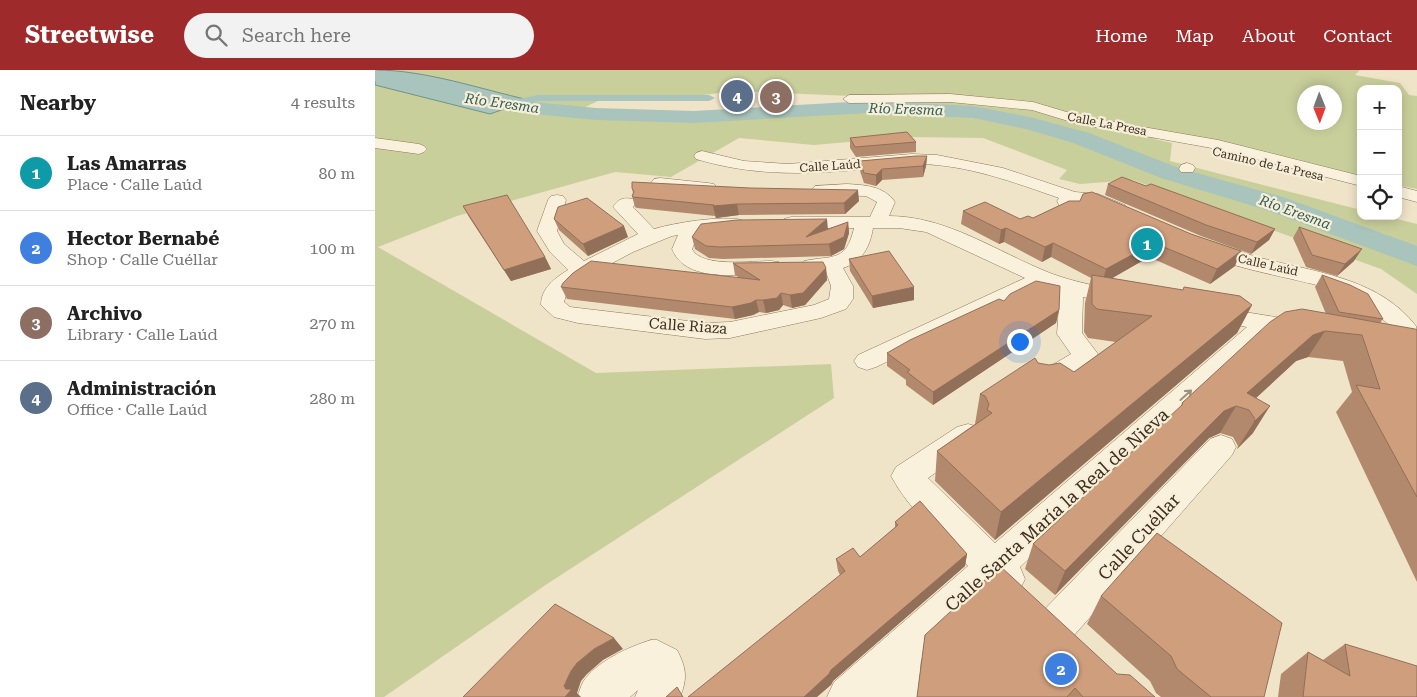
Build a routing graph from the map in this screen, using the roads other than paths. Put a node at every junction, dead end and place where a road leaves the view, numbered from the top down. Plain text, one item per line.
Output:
1 (849, 99) dead end
2 (375, 143) edge
3 (419, 148) dead end
4 (703, 156) dead end
5 (1189, 165) dead end
6 (1357, 180) edge
7 (659, 183) edge
8 (1357, 184) edge
9 (724, 190) edge
10 (800, 190) edge
11 (1402, 193) edge
12 (1417, 197) edge
13 (557, 200) dead end
14 (627, 203) dead end
15 (1137, 217) edge
16 (870, 222) junction
17 (691, 228) junction
18 (651, 236) junction
19 (1181, 236) edge
20 (583, 271) junction
21 (836, 273) dead end
22 (1043, 278) junction
23 (1072, 287) junction
24 (1139, 302) edge
25 (1192, 311) edge
26 (1266, 323) junction
27 (1332, 334) edge
28 (1385, 343) edge
29 (1415, 348) edge
30 (867, 361) dead end
31 (1041, 384) edge
32 (968, 435) edge
33 (1221, 447) dead end
34 (993, 567) junction
35 (901, 650) junction
36 (599, 697) edge
37 (657, 697) edge
38 (849, 697) edge
39 (896, 697) edge

1 - 6 street, Calle La Presa
2 - 3 street
4 - 15 street, Calle Laúd
5 - 8 street, Camino de La Presa
7 - 9 street
10 - 16 street
11 - 12 street
13 - 20 street
14 - 18 street
16 - 17 street, Calle Riaza
16 - 17 street
16 - 22 street, Calle Riaza
17 - 18 street, Calle Riaza
18 - 20 street, Calle Riaza
19 - 29 street, Calle Laúd
20 - 21 street, Calle Riaza
22 - 23 street, Calle Riaza
22 - 30 street
23 - 24 street, Calle Riaza
23 - 31 street
25 - 26 street
26 - 27 street
34 -> 26 street, Calle Santa María la Real de Nieva
28 - 29 street
32 - 34 street, Calle Cuéllar
33 - 34 street, Calle Cuéllar
34 - 35 street, Calle Santa María la Real de Nieva
35 - 38 street, Calle Santa María la Real de Nieva
35 - 39 street
36 - 37 street

